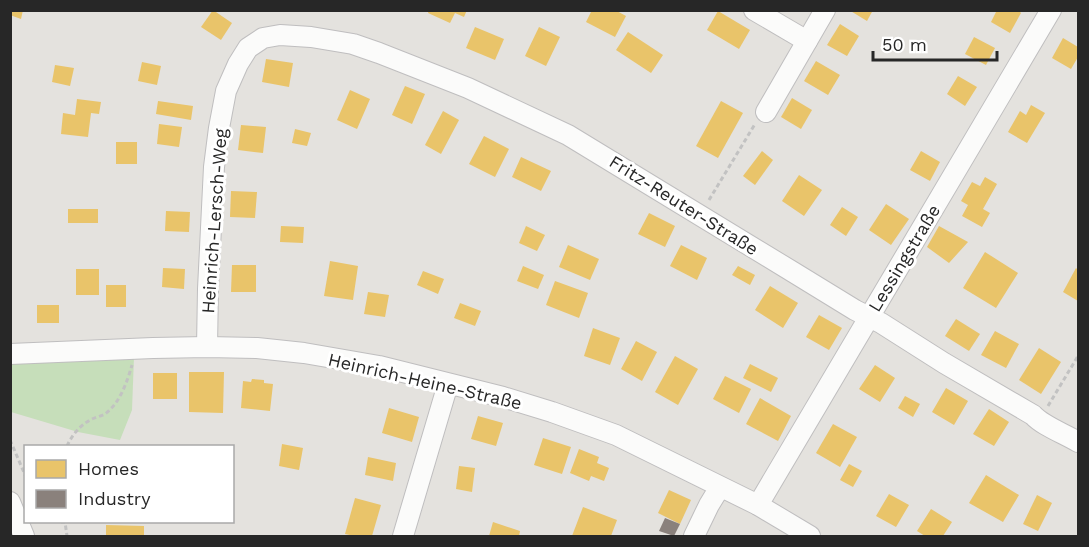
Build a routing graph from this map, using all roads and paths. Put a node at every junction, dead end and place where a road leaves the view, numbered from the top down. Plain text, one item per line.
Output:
1 (754, 10) edge
2 (825, 10) edge
3 (1051, 10) edge
4 (263, 38) joint
5 (807, 41) junction
6 (766, 112) joint
7 (699, 215) junction
8 (870, 317) junction
9 (207, 347) junction
10 (135, 348) junction
11 (10, 354) edge
12 (1078, 356) edge
13 (448, 384) junction
14 (1040, 421) junction
15 (10, 440) edge
16 (1078, 442) edge
17 (68, 445) edge
18 (24, 472) edge
19 (720, 488) junction
20 (10, 502) edge
21 (758, 506) junction
22 (24, 537) edge
23 (403, 537) edge
24 (694, 537) edge
25 (810, 537) edge

1 - 5 street
2 - 5 street
3 - 8 street, Lessingstraße
4 - 7 street, Fritz-Reuter-Straße
4 - 9 street, Heinrich-Lersch-Weg
5 - 6 street
6 - 7 path
7 - 8 street, Fritz-Reuter-Straße
8 - 14 street, Fritz-Reuter-Straße
8 - 21 street, Lessingstraße
9 - 10 street, Heinrich-Heine-Straße
9 - 13 street, Heinrich-Heine-Straße
10 - 11 street, Heinrich-Heine-Straße
10 - 17 path
12 - 14 path
13 - 19 street, Heinrich-Heine-Straße
13 - 23 street
14 - 16 street, Fritz-Reuter-Straße
15 - 18 path
19 - 21 street, Heinrich-Heine-Straße
19 - 24 street
20 - 22 street
21 - 25 street, Heinrich-Heine-Straße

